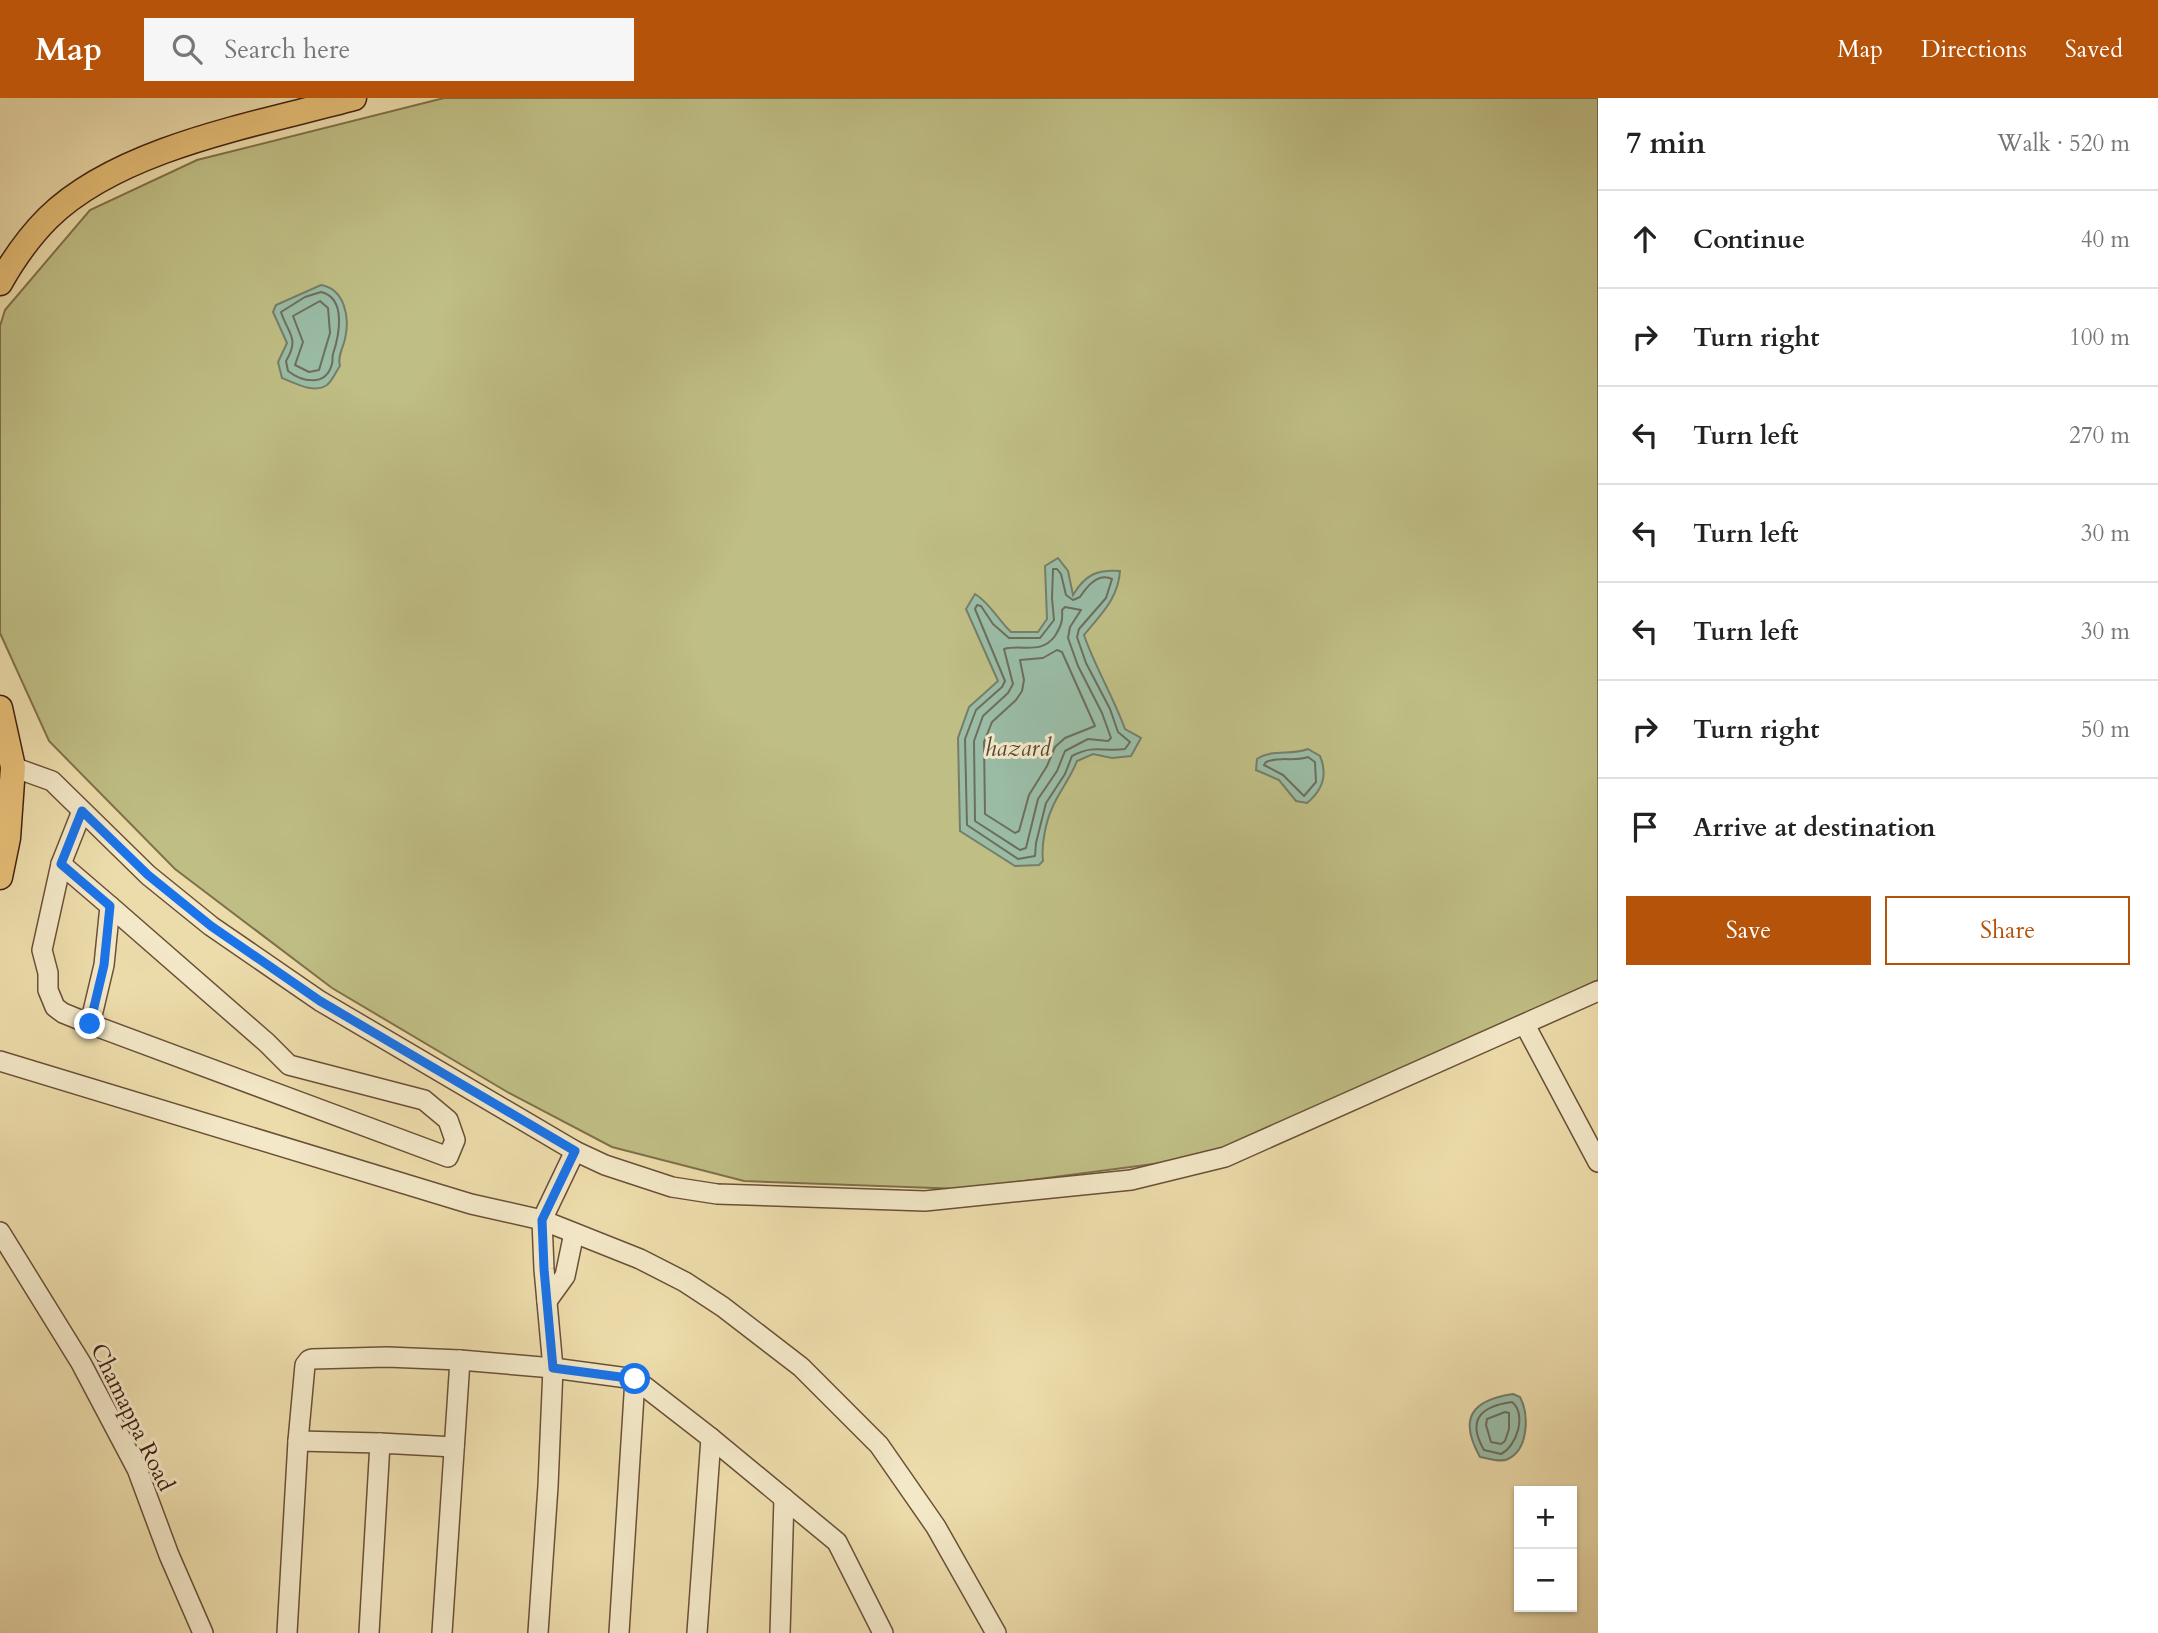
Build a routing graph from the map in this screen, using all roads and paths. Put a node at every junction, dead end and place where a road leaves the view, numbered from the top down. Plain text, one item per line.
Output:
1 (354, 98) edge
2 (0, 283) edge
3 (0, 708) edge
4 (13, 767) junction
5 (82, 811) junction
6 (61, 864) junction
7 (0, 877) edge
8 (110, 906) junction
9 (1598, 991) edge
10 (90, 1024) junction
11 (1525, 1025) junction
12 (0, 1061) edge
13 (575, 1151) junction
14 (1598, 1162) edge
15 (542, 1220) junction
16 (0, 1232) edge
17 (574, 1233) junction
18 (547, 1301) junction
19 (460, 1360) junction
20 (553, 1368) junction
21 (635, 1379) junction
22 (711, 1438) junction
23 (298, 1441) junction
24 (380, 1443) junction
25 (454, 1447) junction
26 (784, 1498) junction
27 (203, 1633) edge
28 (287, 1633) edge
29 (369, 1633) edge
30 (442, 1633) edge
31 (538, 1633) edge
32 (619, 1633) edge
33 (697, 1633) edge
34 (780, 1633) edge
35 (883, 1633) edge
36 (996, 1633) edge

1 - 2 main road
3 - 4 main road
4 - 5 street
4 - 7 main road
5 - 6 street
5 - 13 street
6 - 8 street
6 - 10 street
8 - 10 street
8 - 10 street
9 - 11 street
11 - 13 street
11 - 14 street
12 - 15 street
13 - 15 street
15 - 17 street
15 - 18 street
16 - 27 street, Chamappa Road
17 - 18 street
17 - 36 street
18 - 20 street
19 - 20 street
19 - 23 street
19 - 25 street
20 - 21 street
20 - 31 street
21 - 22 street
21 - 32 street
22 - 26 street
22 - 33 street
23 - 24 street
23 - 28 street
24 - 25 street
24 - 29 street
25 - 30 street
26 - 34 street
26 - 35 street

